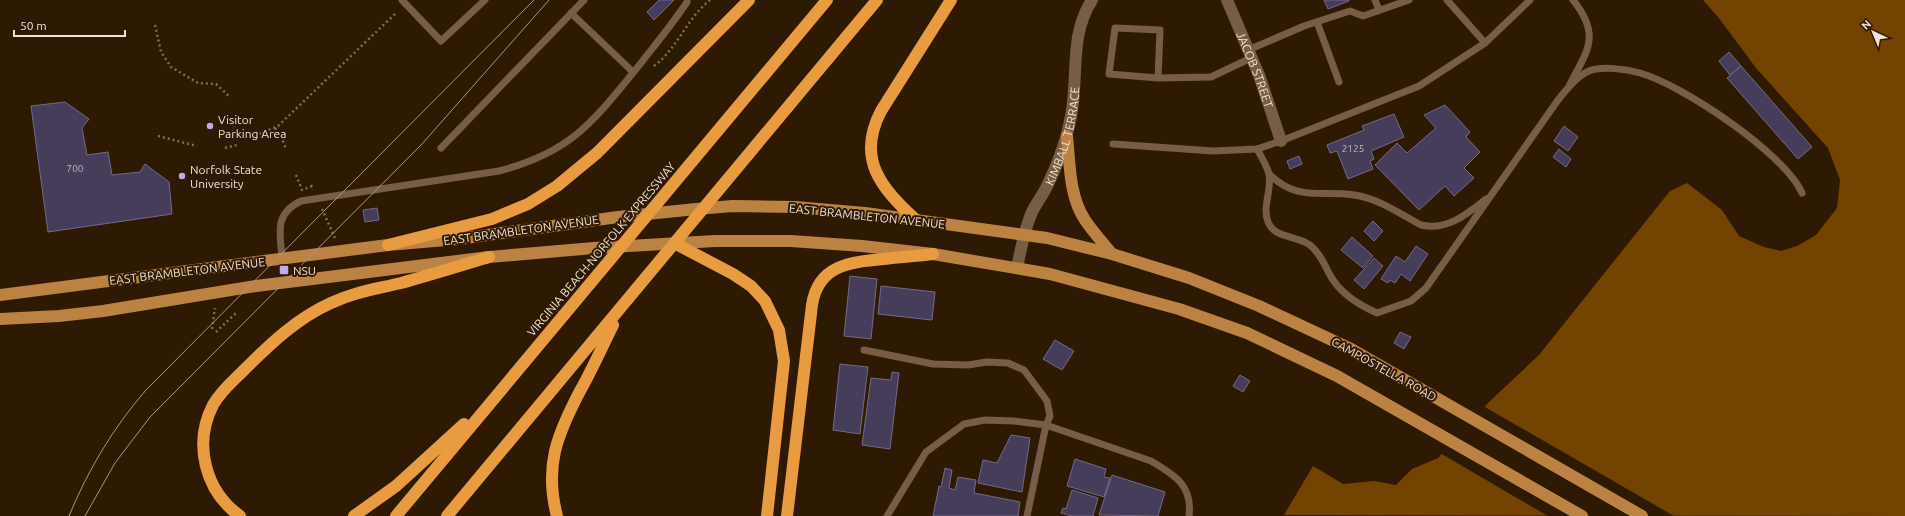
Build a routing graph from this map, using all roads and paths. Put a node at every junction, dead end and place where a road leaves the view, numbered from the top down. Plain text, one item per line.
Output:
1 (402, 0) edge
2 (485, 0) edge
3 (584, 0) edge
4 (749, 0) edge
5 (827, 0) edge
6 (877, 0) edge
7 (951, 0) edge
8 (1092, 0) edge
9 (1227, 0) edge
10 (1375, 0) edge
11 (1409, 0) edge
12 (1447, 0) edge
13 (1530, 0) edge
14 (1573, 0) edge
15 (687, 2) dead end
16 (1379, 10) junction
17 (397, 12) dead end
18 (571, 13) junction
19 (1316, 22) junction
20 (155, 26) dead end
21 (1485, 43) junction
22 (1250, 54) junction
23 (633, 72) junction
24 (1158, 78) junction
25 (1339, 82) dead end
26 (1569, 86) junction
27 (230, 96) dead end
28 (275, 128) junction
29 (158, 136) dead end
30 (255, 136) dead end
31 (1067, 136) junction
32 (1281, 141) junction
33 (1113, 144) dead end
34 (237, 145) dead end
35 (197, 146) dead end
36 (225, 148) dead end
37 (441, 148) dead end
38 (286, 149) dead end
39 (1257, 149) junction
40 (1269, 174) junction
41 (296, 175) dead end
42 (313, 189) dead end
43 (1802, 193) dead end
44 (1491, 196) junction
45 (321, 206) dead end
46 (916, 220) junction
47 (1024, 234) junction
48 (335, 238) dead end
49 (676, 244) junction
50 (388, 245) junction
51 (933, 254) junction
52 (1112, 254) junction
53 (488, 257) junction
54 (282, 258) junction
55 (1017, 268) junction
56 (0, 295) edge
57 (622, 307) junction
58 (215, 308) dead end
59 (236, 313) dead end
60 (0, 319) edge
61 (212, 329) dead end
62 (216, 332) dead end
63 (864, 350) dead end
64 (497, 396) junction
65 (1046, 426) junction
66 (240, 516) edge
67 (354, 516) edge
68 (396, 516) edge
69 (447, 516) edge
70 (556, 516) edge
71 (767, 516) edge
72 (788, 516) edge
73 (887, 516) edge
74 (1027, 516) edge
75 (1189, 516) edge
76 (1582, 516) edge
77 (1642, 516) edge

1 - 2 lane
3 - 18 lane
4 - 50 highway
5 - 64 highway, VIRGINIA BEACH-NORFOLK EXPRESSWAY
6 - 57 highway
7 - 46 highway
8 - 31 street, KIMBALL TERRACE
9 - 22 street, JACOB STREET
10 - 16 lane
11 - 16 lane
12 - 21 lane
13 - 21 lane
14 - 26 lane
15 - 23 lane
16 - 19 lane
17 - 28 path
18 - 23 lane
18 - 37 lane
19 - 22 lane
19 - 25 lane
20 - 27 path
21 - 32 lane
22 - 24 lane
22 - 32 street, JACOB STREET
23 - 54 lane
24 - 24 lane
26 - 43 lane
26 - 44 lane
28 - 30 path
28 - 38 path
29 - 35 path
31 - 47 street, KIMBALL TERRACE
31 - 52 main road
32 - 39 lane
33 - 39 lane
34 - 36 path
39 - 40 lane
40 - 44 lane
40 - 44 lane
41 - 42 path
45 - 48 path
46 - 47 main road, EAST BRAMBLETON AVENUE
46 - 50 main road, EAST BRAMBLETON AVENUE
47 - 52 main road, EAST BRAMBLETON AVENUE
47 - 55 street, KIMBALL TERRACE
49 - 51 main road, EAST BRAMBLETON AVENUE
49 - 53 main road, EAST BRAMBLETON AVENUE
49 - 71 highway
50 - 54 main road, EAST BRAMBLETON AVENUE
51 - 55 main road, EAST BRAMBLETON AVENUE
51 - 72 highway
52 - 77 main road, CAMPOSTELLA ROAD
53 - 60 main road, EAST BRAMBLETON AVENUE
53 - 66 highway
54 - 56 main road, EAST BRAMBLETON AVENUE
55 - 76 main road, EAST BRAMBLETON AVENUE
57 - 69 highway
57 - 70 highway
58 - 61 path
59 - 62 path
63 - 65 lane
64 - 67 highway
64 - 68 highway, VIRGINIA BEACH-NORFOLK EXPRESSWAY
65 - 73 lane
65 - 74 lane
65 - 75 lane

